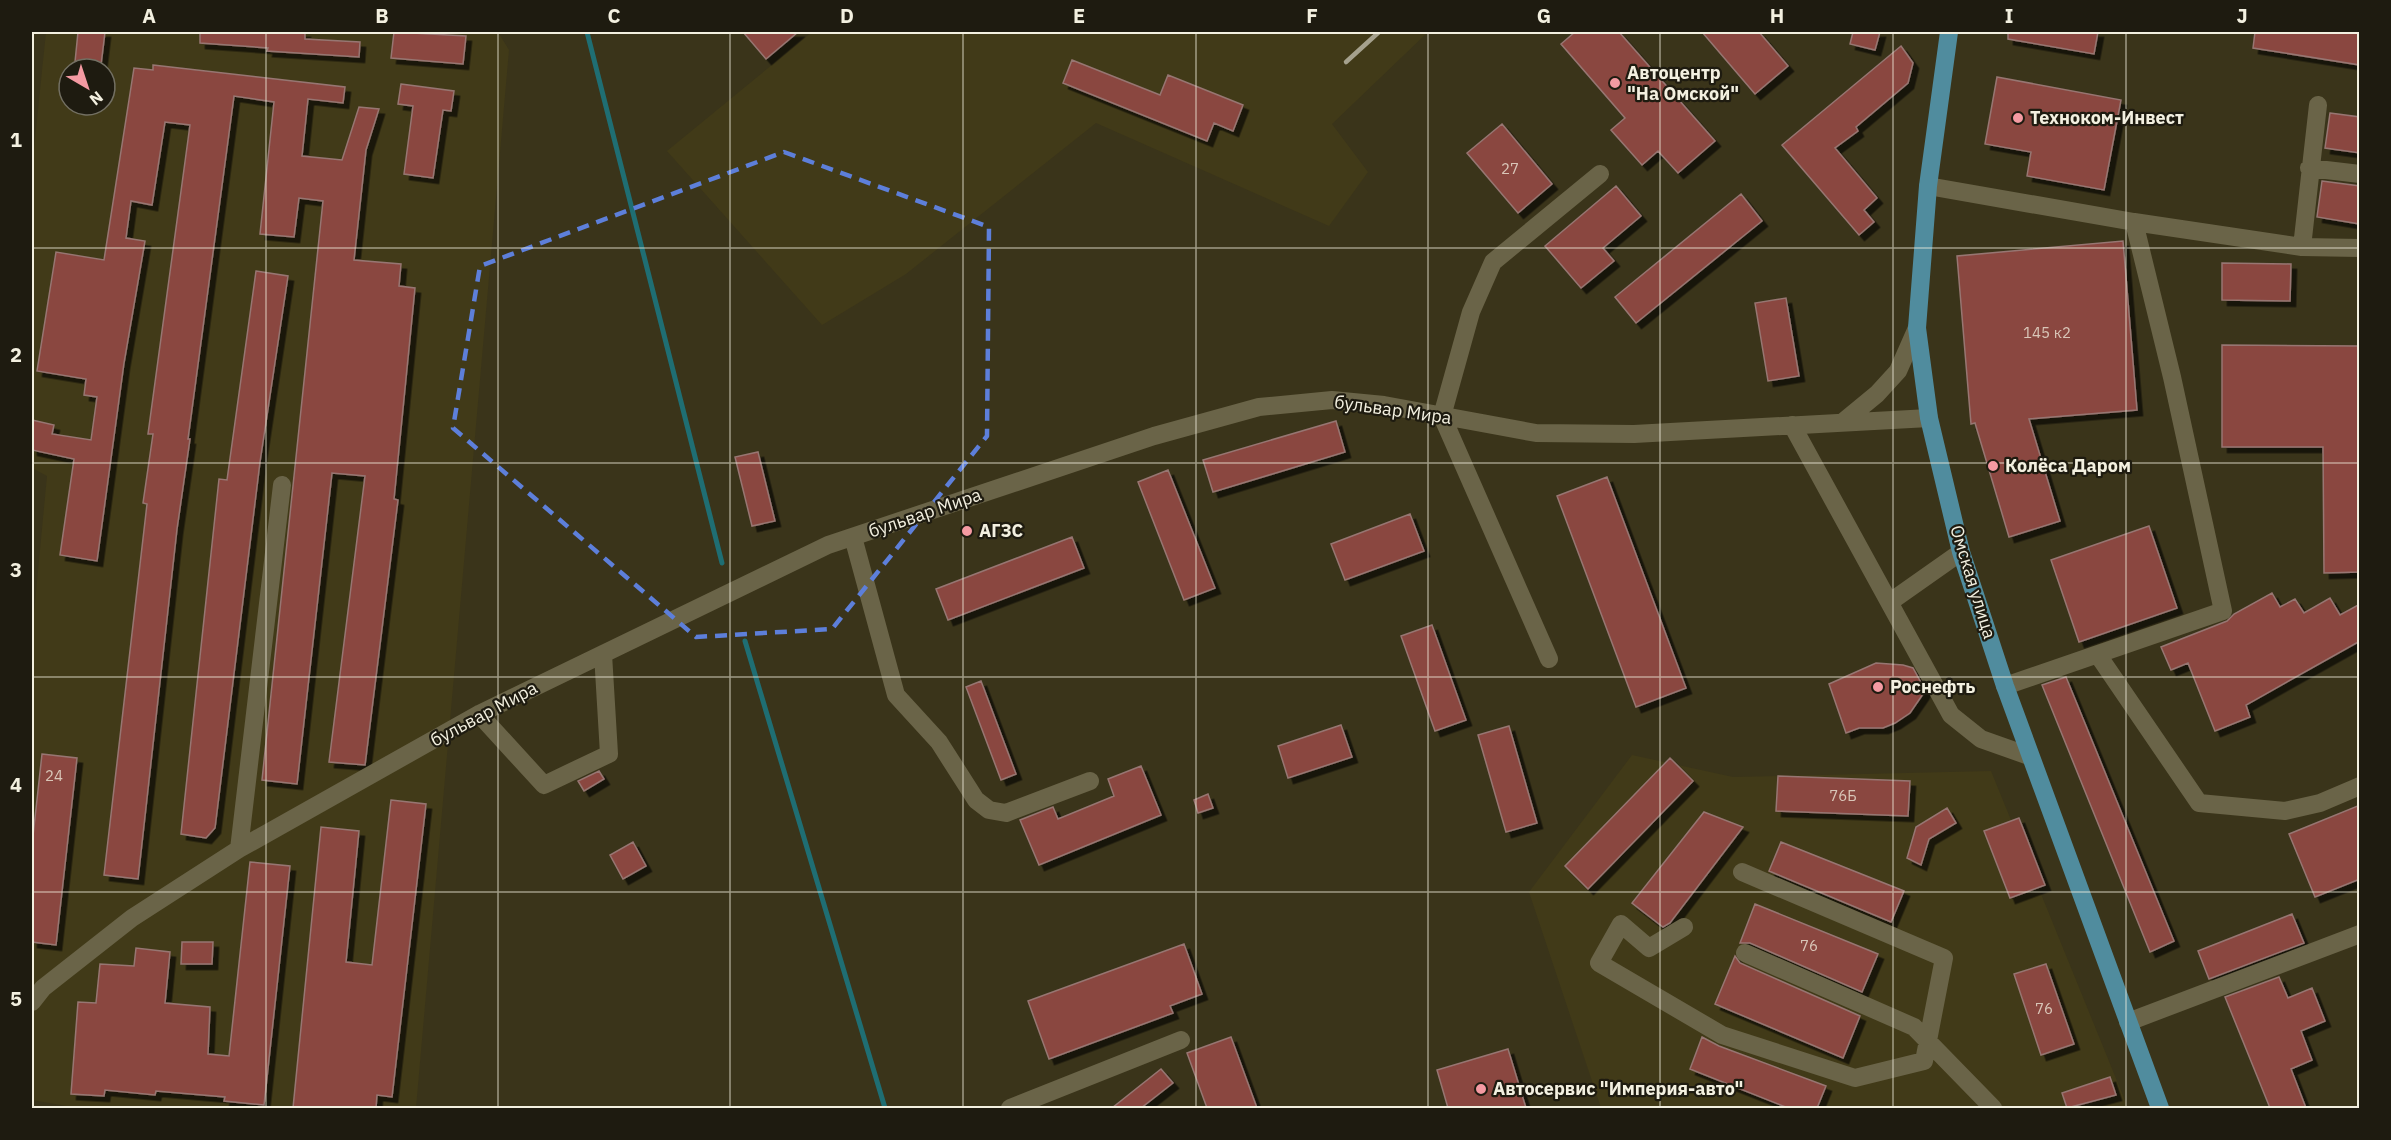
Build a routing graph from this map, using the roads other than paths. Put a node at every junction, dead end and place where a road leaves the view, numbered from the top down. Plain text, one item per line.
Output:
1 (1949, 32) edge
2 (2318, 105) dead end
3 (2310, 168) junction
4 (1600, 174) dead end
5 (2360, 174) edge
6 (1928, 186) junction
7 (2134, 222) junction
8 (2301, 247) junction
9 (2360, 248) edge
10 (1917, 328) junction
11 (1442, 416) junction
12 (1929, 418) junction
13 (1843, 422) junction
14 (1792, 425) junction
15 (282, 485) dead end
16 (853, 537) junction
17 (1961, 552) junction
18 (1890, 602) junction
19 (603, 654) junction
20 (2098, 655) junction
21 (1549, 659) dead end
22 (2005, 686) junction
23 (479, 714) junction
24 (2030, 756) junction
25 (1090, 781) dead end
26 (2360, 786) edge
27 (239, 849) junction
28 (1742, 872) dead end
29 (1684, 927) dead end
30 (2360, 933) edge
31 (1745, 953) dead end
32 (35, 995) edge
33 (2128, 1022) junction
34 (1181, 1040) dead end
35 (1927, 1041) junction
36 (1010, 1108) edge
37 (1993, 1108) edge
38 (2160, 1108) edge

1 - 6 main road, Омская улица
2 - 3 street
3 - 5 street
3 - 8 street
4 - 11 street
6 - 7 street
6 - 10 main road, Омская улица
7 - 8 street
7 - 20 street
8 - 9 street
10 - 12 main road, Омская улица
10 - 13 street
11 - 14 street, бульвар Мира
11 - 16 street, бульвар Мира
11 - 21 street
12 - 13 street, бульвар Мира
12 - 17 main road, Омская улица
13 - 14 street, бульвар Мира
14 - 18 street
15 - 27 street
16 - 19 street, бульвар Мира
16 - 25 street
17 - 18 street
17 - 22 main road, Омская улица
18 - 24 street
19 - 23 street, бульвар Мира
19 - 23 street
20 - 22 street
20 - 26 street
22 - 24 main road, Омская улица
23 - 27 street, бульвар Мира
24 - 33 main road, Омская улица
27 - 32 street, бульвар Мира
28 - 35 street
29 - 35 street
30 - 33 street
31 - 35 street
33 - 38 main road, Омская улица
34 - 36 street
35 - 37 street

